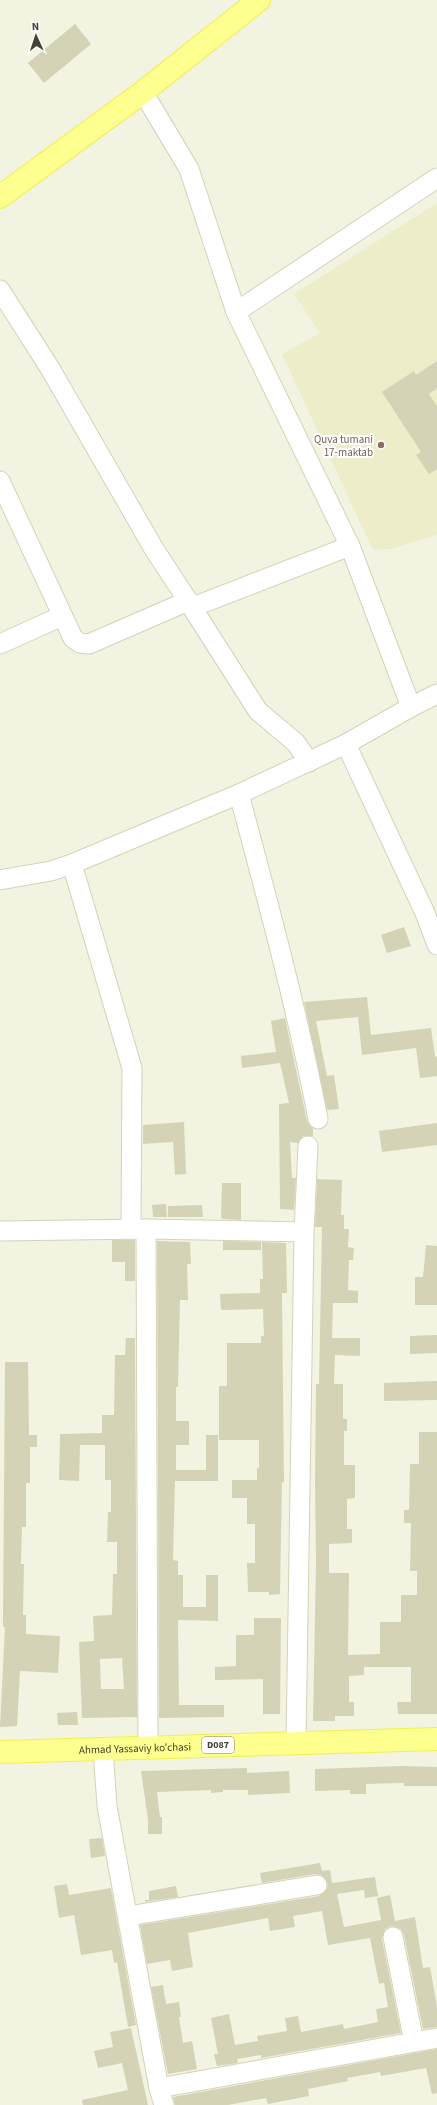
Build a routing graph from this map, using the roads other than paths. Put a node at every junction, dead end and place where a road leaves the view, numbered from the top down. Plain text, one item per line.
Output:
1 (259, 0) edge
2 (143, 92) junction
3 (437, 178) edge
4 (0, 197) edge
5 (0, 290) edge
6 (236, 312) junction
7 (0, 481) edge
8 (350, 546) junction
9 (191, 604) junction
10 (62, 616) junction
11 (0, 644) edge
12 (437, 694) edge
13 (410, 707) junction
14 (346, 744) junction
15 (309, 762) junction
16 (239, 794) junction
17 (72, 864) junction
18 (0, 880) edge
19 (437, 945) edge
20 (318, 1119) dead end
21 (308, 1146) dead end
22 (139, 1229) junction
23 (0, 1231) edge
24 (304, 1232) junction
25 (437, 1739) edge
26 (296, 1743) junction
27 (148, 1748) junction
28 (103, 1749) junction
29 (0, 1752) edge
30 (317, 1885) dead end
31 (128, 1916) junction
32 (393, 1937) dead end
33 (437, 2038) edge
34 (414, 2042) junction
35 (162, 2096) edge

1 - 2 main road
2 - 4 main road
2 - 6 street
3 - 6 street
5 - 9 street
6 - 8 street
7 - 10 street
8 - 9 street
8 - 13 street
9 - 10 street
9 - 15 street
10 - 11 street
12 - 13 street
13 - 14 street
14 - 15 street
14 - 19 street
15 - 16 street
16 - 17 street
16 - 20 street
17 - 18 street
17 - 22 street
21 - 24 street
22 - 23 street
22 - 24 street
22 - 27 street
24 - 26 street
25 - 26 main road, Ahmad Yassaviy ko'chasi / D087
26 - 27 main road, Ahmad Yassaviy ko'chasi / D087
27 - 28 main road, Ahmad Yassaviy ko'chasi / D087
28 - 29 main road, Ahmad Yassaviy ko'chasi / D087
28 - 31 street
30 - 31 street
31 - 35 street
32 - 34 street
33 - 34 street
34 - 35 street

